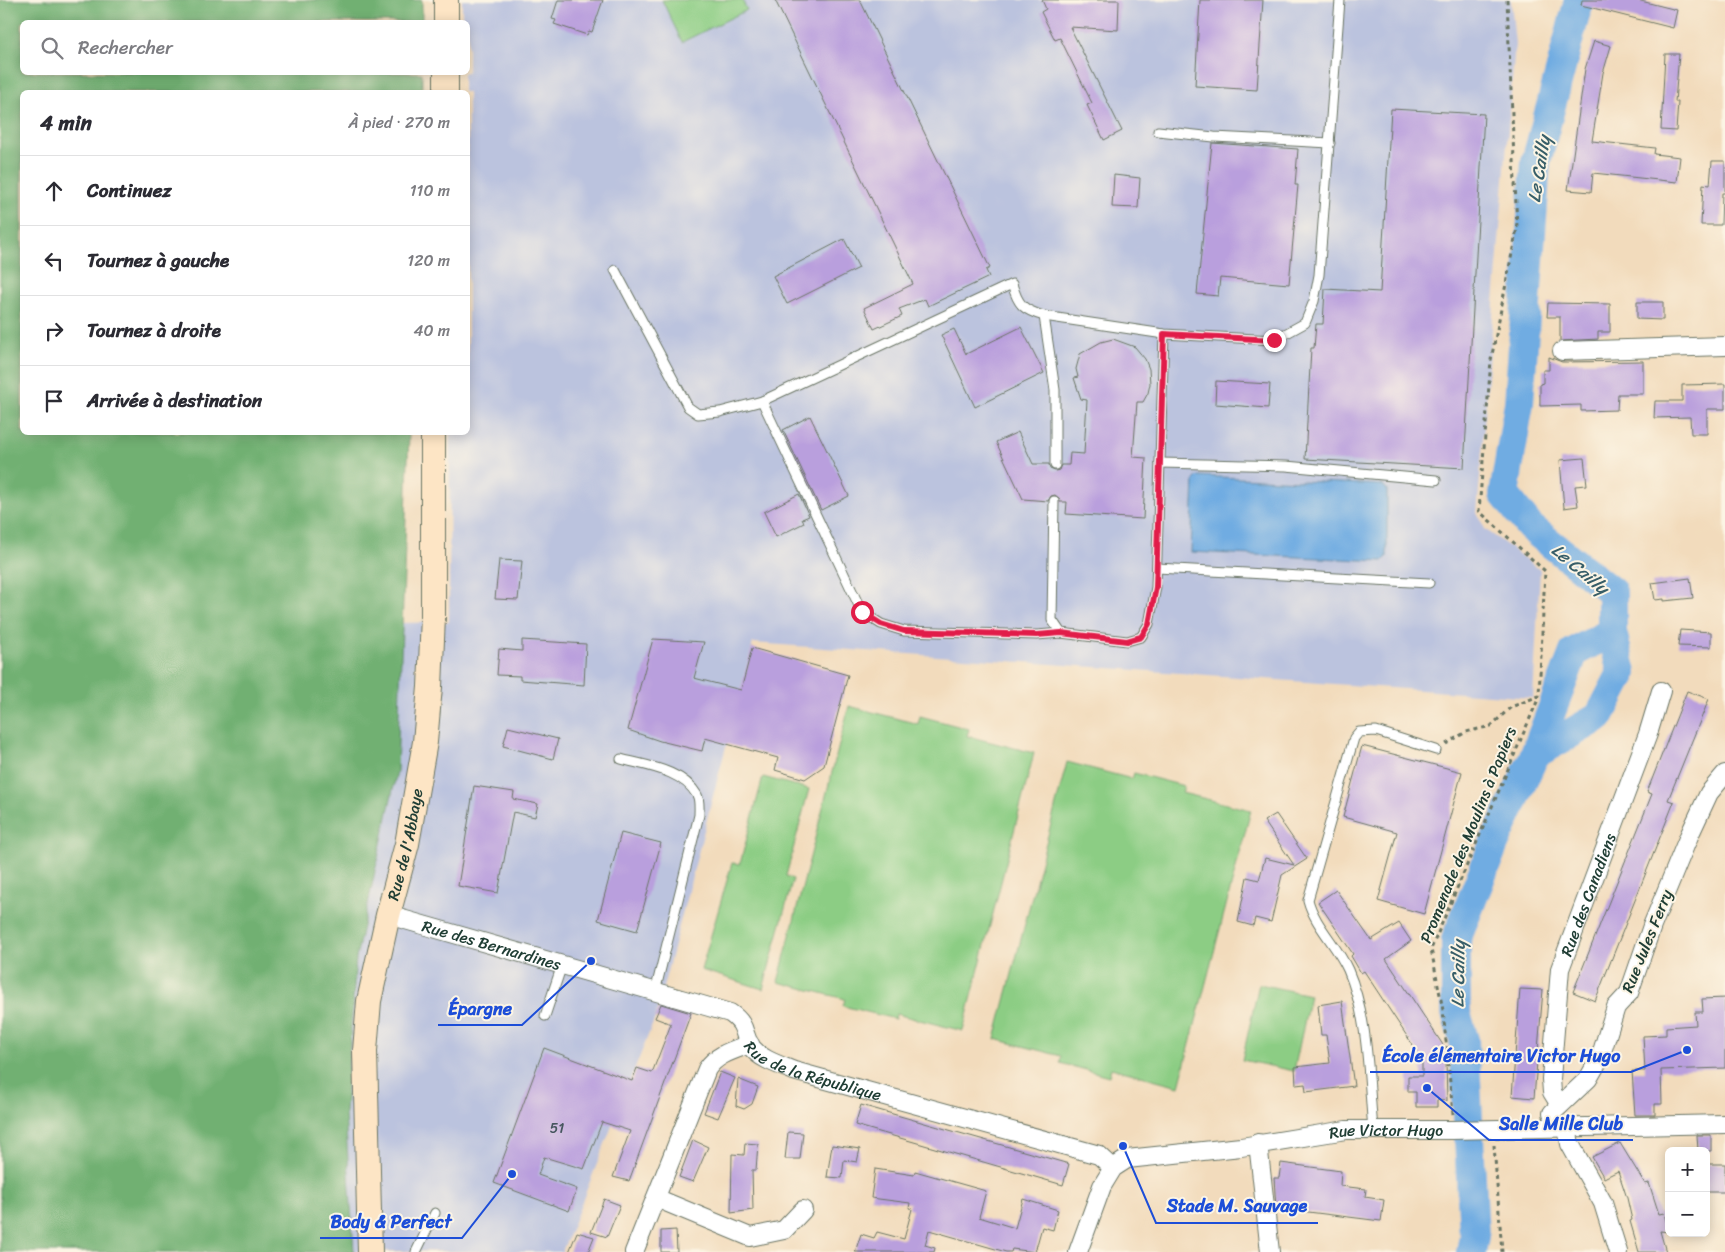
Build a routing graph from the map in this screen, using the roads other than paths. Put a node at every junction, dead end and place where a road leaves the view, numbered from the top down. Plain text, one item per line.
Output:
1 (446, 0) edge
2 (1340, 0) edge
3 (446, 20) edge
4 (446, 75) edge
5 (446, 90) edge
6 (1158, 131) dead end
7 (1330, 142) junction
8 (615, 270) dead end
9 (1044, 316) junction
10 (1164, 334) junction
11 (1725, 346) edge
12 (1562, 351) dead end
13 (762, 401) junction
14 (433, 435) edge
15 (1160, 463) junction
16 (1055, 465) dead end
17 (1436, 480) dead end
18 (1054, 501) dead end
19 (1157, 568) junction
20 (1429, 583) dead end
21 (1061, 633) junction
22 (1661, 692) dead end
23 (1436, 750) road end
24 (621, 759) dead end
25 (1725, 774) edge
26 (388, 914) junction
27 (562, 964) junction
28 (655, 992) junction
29 (544, 1016) dead end
30 (750, 1044) junction
31 (1560, 1105) junction
32 (1725, 1124) edge
33 (1549, 1127) junction
34 (1567, 1128) junction
35 (1373, 1130) junction
36 (1258, 1143) junction
37 (1113, 1168) junction
38 (656, 1198) junction
39 (804, 1210) dead end
40 (435, 1213) dead end
41 (1268, 1230) junction
42 (370, 1252) edge
43 (416, 1252) edge
44 (634, 1252) edge
45 (1078, 1252) edge
46 (1258, 1252) edge
47 (1270, 1252) edge
48 (1618, 1252) edge

1 - 3 street
2 - 7 lane
4 - 5 street
6 - 7 lane
7 - 10 lane
8 - 13 lane
9 - 10 lane
9 - 13 lane
9 - 16 lane
10 - 15 lane
11 - 12 street
13 - 21 lane
14 - 26 street, Rue de l'Abbaye
15 - 17 lane
15 - 19 lane
18 - 21 lane
19 - 20 lane
19 - 21 lane
22 - 31 street, Rue des Canadiens
23 - 35 lane
24 - 28 lane
25 - 31 street, Rue Jules Ferry
26 - 27 street, Rue des Bernardines
26 - 42 street, Rue de l'Abbaye
27 - 28 street, Rue des Bernardines
27 - 29 lane
28 - 30 street, Rue des Bernardines
30 - 37 street, Rue de la République
30 - 38 street, Rue de la République
31 - 33 street, Rue Jules Ferry
32 - 34 street, Rue Victor Hugo
33 - 34 street, Rue Victor Hugo
33 - 35 street, Rue Victor Hugo
34 - 48 street
35 - 36 street, Rue Victor Hugo
36 - 37 street, Rue Victor Hugo
36 - 41 street
37 - 45 street
38 - 39 street
38 - 44 street, Rue de la République
40 - 43 lane
41 - 46 street
41 - 47 street

